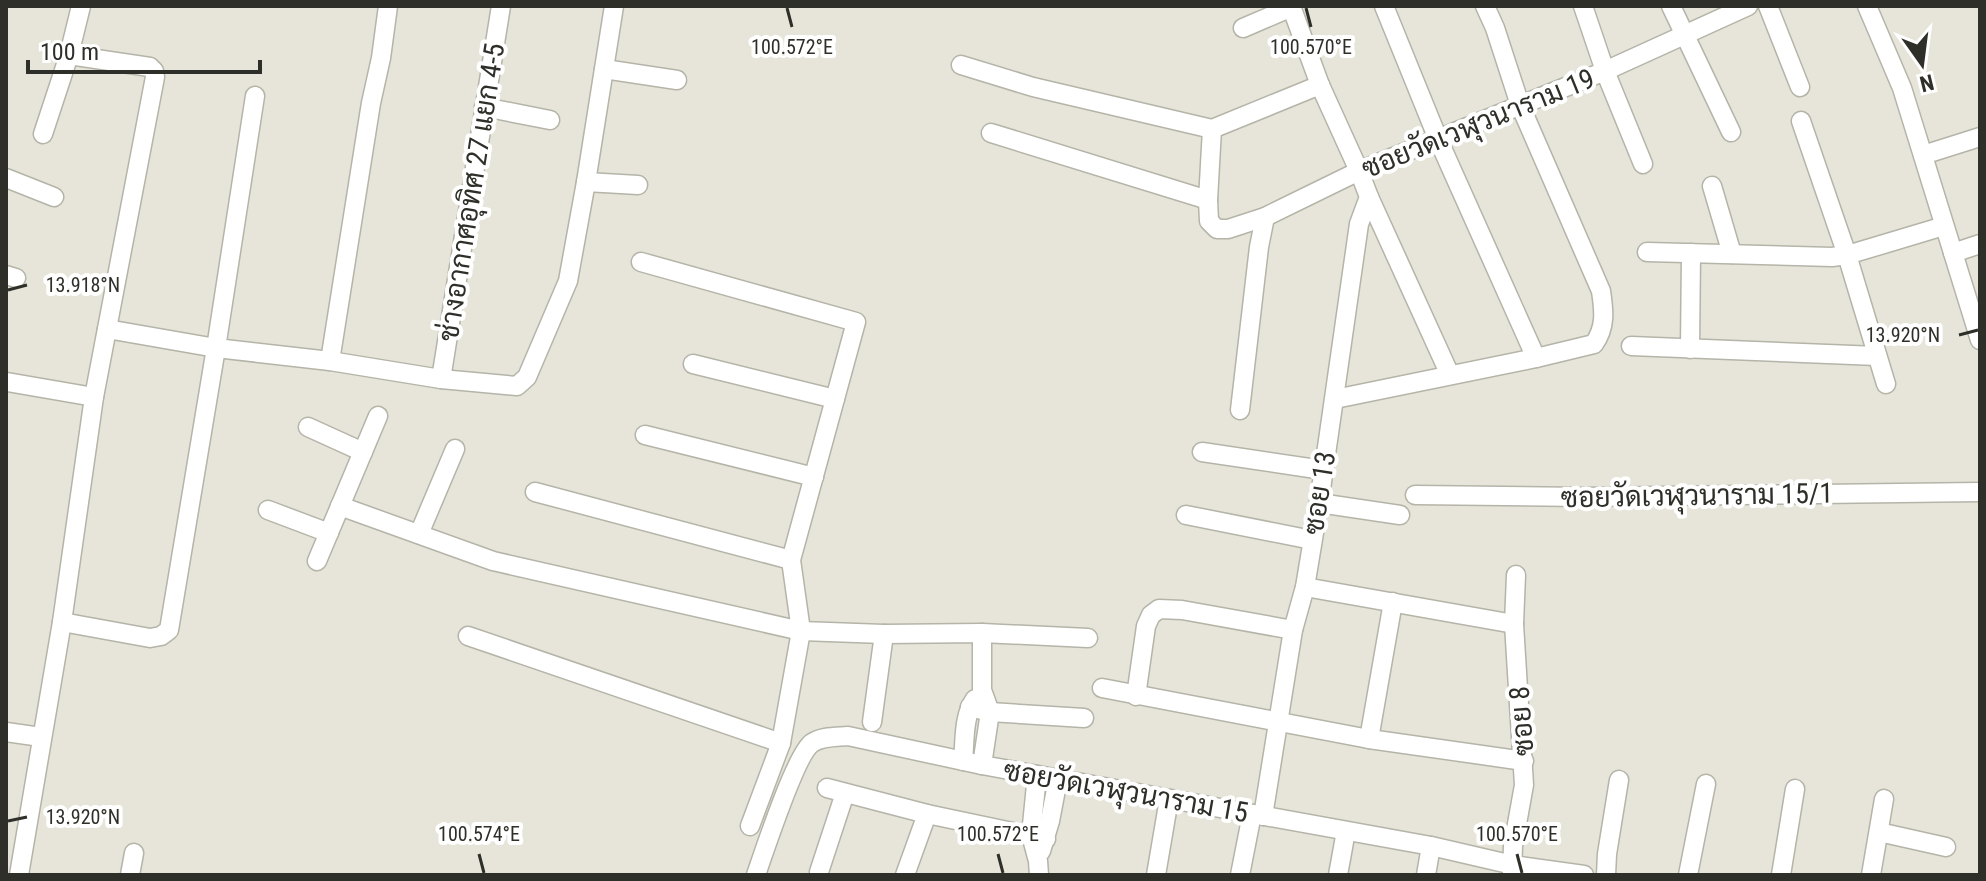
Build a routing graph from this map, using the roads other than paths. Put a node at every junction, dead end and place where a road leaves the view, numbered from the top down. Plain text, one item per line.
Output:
1 (81, 6) edge
2 (388, 6) edge
3 (501, 6) edge
4 (614, 6) edge
5 (1384, 6) edge
6 (1485, 6) edge
7 (1583, 6) edge
8 (1671, 6) edge
9 (1748, 6) edge
10 (1768, 6) edge
11 (1867, 6) edge
12 (1291, 7) edge
13 (1243, 28) dead end
14 (1685, 36) junction
15 (69, 55) junction
16 (961, 65) dead end
17 (604, 69) junction
18 (1605, 71) junction
19 (677, 80) dead end
20 (1320, 85) junction
21 (1800, 87) dead end
22 (255, 96) dead end
23 (1520, 105) junction
24 (484, 107) junction
25 (550, 120) dead end
26 (1801, 121) dead end
27 (1212, 129) junction
28 (1731, 132) dead end
29 (991, 133) dead end
30 (43, 134) dead end
31 (1980, 137) edge
32 (1438, 139) junction
33 (1923, 155) junction
34 (1643, 164) dead end
35 (1359, 171) junction
36 (6, 178) edge
37 (586, 182) junction
38 (638, 185) dead end
39 (1712, 186) dead end
40 (54, 197) dead end
41 (1369, 197) junction
42 (1208, 200) junction
43 (1265, 217) junction
44 (1944, 226) junction
45 (1980, 244) edge
46 (1647, 252) dead end
47 (1691, 253) junction
48 (1953, 253) junction
49 (1732, 254) junction
50 (1847, 255) junction
51 (641, 262) dead end
52 (107, 329) junction
53 (1980, 340) edge
54 (1631, 346) dead end
55 (216, 348) junction
56 (1690, 349) junction
57 (1877, 356) junction
58 (1536, 358) junction
59 (330, 361) junction
60 (693, 364) dead end
61 (1450, 375) junction
62 (441, 379) junction
63 (7, 382) edge
64 (1886, 384) dead end
65 (94, 397) junction
66 (835, 399) junction
67 (1335, 399) junction
68 (1240, 410) dead end
69 (378, 416) dead end
70 (308, 427) dead end
71 (645, 435) dead end
72 (455, 449) dead end
73 (363, 452) junction
74 (1202, 452) dead end
75 (1323, 470) junction
76 (814, 477) junction
77 (535, 492) dead end
78 (1980, 492) edge
79 (1415, 495) dead end
80 (1319, 503) junction
81 (340, 506) junction
82 (268, 510) dead end
83 (1186, 515) dead end
84 (1400, 515) dead end
85 (329, 533) junction
86 (419, 534) junction
87 (1312, 540) junction
88 (791, 560) junction
89 (317, 561) dead end
90 (1516, 575) dead end
91 (1305, 587) junction
92 (1393, 602) junction
93 (62, 622) junction
94 (1514, 624) junction
95 (1293, 630) junction
96 (801, 631) junction
97 (982, 633) junction
98 (884, 634) junction
99 (468, 636) dead end
100 (1088, 638) dead end
101 (1102, 688) dead end
102 (982, 690) junction
103 (1136, 696) junction
104 (970, 707) junction
105 (990, 712) junction
106 (1084, 718) dead end
107 (872, 722) dead end
108 (1279, 722) junction
109 (6, 732) edge
110 (41, 737) junction
111 (1369, 739) junction
112 (781, 743) junction
113 (963, 761) junction
114 (1524, 761) junction
115 (982, 765) junction
116 (1037, 775) junction
117 (1058, 779) junction
118 (1619, 780) dead end
119 (1706, 784) dead end
120 (1795, 789) dead end
121 (1169, 799) junction
122 (1884, 799) dead end
123 (927, 814) junction
124 (1257, 815) junction
125 (750, 826) dead end
126 (1346, 831) junction
127 (1879, 832) junction
128 (1038, 837) junction
129 (1431, 846) junction
130 (1946, 847) dead end
131 (134, 853) dead end
132 (1038, 868) edge
133 (1512, 870) edge
134 (819, 872) dead end
135 (912, 873) edge
136 (19, 875) edge
137 (130, 875) edge
138 (756, 875) edge
139 (1156, 875) edge
140 (1240, 875) edge
141 (1338, 875) edge
142 (1426, 875) edge
143 (1584, 875) edge
144 (1606, 875) edge
145 (1688, 875) edge
146 (1781, 875) edge
147 (1871, 875) edge

1 - 15 street
2 - 59 street
3 - 24 street, ช่างอากาศอุทิศ 27 แยก 4-5
4 - 17 street
5 - 32 street
6 - 23 street
7 - 18 street
8 - 14 street
9 - 14 street, ซอยวัดเวฬุวนาราม 19
10 - 21 street
11 - 33 street
12 - 13 street
12 - 20 street
14 - 18 street, ซอยวัดเวฬุวนาราม 19
14 - 28 street
15 - 30 street
15 - 52 street
16 - 27 street
17 - 19 street
17 - 37 street
18 - 23 street, ซอยวัดเวฬุวนาราม 19
18 - 34 street
20 - 27 street
20 - 35 street
22 - 55 street
23 - 32 street, ซอยวัดเวฬุวนาราม 19
23 - 58 street
24 - 25 street
24 - 62 street, ช่างอากาศอุทิศ 27 แยก 4-5
26 - 50 street
27 - 42 street
29 - 42 street
31 - 33 street
32 - 35 street, ซอยวัดเวฬุวนาราม 19
32 - 58 street
33 - 44 street
35 - 41 street
35 - 43 street, ซอยวัดเวฬุวนาราม 19
36 - 40 street
37 - 38 street
37 - 62 street
39 - 49 street
41 - 61 street
41 - 67 street, ซอย 13
42 - 43 street, ซอยวัดเวฬุวนาราม 19
43 - 68 street
44 - 48 street
44 - 50 street
45 - 48 street
46 - 47 street
47 - 49 street
47 - 56 street
48 - 53 street
49 - 50 street
50 - 57 street
51 - 66 street
52 - 55 street
52 - 65 street
54 - 56 street
55 - 59 street
55 - 93 street
56 - 57 street
57 - 64 street
58 - 61 street
59 - 62 street
60 - 66 street
61 - 67 street
63 - 65 street
65 - 93 street
66 - 76 street
67 - 75 street, ซอย 13
69 - 73 street
70 - 73 street
71 - 76 street
72 - 86 street
73 - 81 street
74 - 75 street
75 - 80 street, ซอย 13
76 - 88 street
77 - 88 street
78 - 79 street, ซอยวัดเวฬุวนาราม 15/1
80 - 84 street
80 - 87 street, ซอย 13
81 - 85 street
81 - 86 street
82 - 85 street
83 - 87 street
85 - 89 street
86 - 96 street
87 - 91 street, ซอย 13
88 - 96 street
90 - 94 street, ซอย 8
91 - 92 street
91 - 95 street, ซอย 13
92 - 94 street
92 - 111 street
93 - 110 street
94 - 114 street, ซอย 8
95 - 103 street
95 - 108 street, ซอย 13
96 - 98 street
96 - 112 street
97 - 98 street
97 - 100 street
97 - 102 street
98 - 107 street
99 - 112 street
101 - 103 street
102 - 104 street
102 - 105 street
103 - 108 street
104 - 105 street
104 - 113 street
105 - 106 street
105 - 115 street
108 - 111 street
108 - 124 street, ซอย 13
109 - 110 street
110 - 136 street
111 - 114 street
112 - 125 street
113 - 115 street, ซอยวัดเวฬุวนาราม 15
113 - 138 street, ซอยวัดเวฬุวนาราม 15
114 - 133 street, ซอย 8
115 - 116 street, ซอยวัดเวฬุวนาราม 15
116 - 117 street, ซอยวัดเวฬุวนาราม 15
116 - 128 street
117 - 121 street, ซอยวัดเวฬุวนาราม 15
117 - 128 street
118 - 144 street
119 - 145 street
120 - 146 street
121 - 124 street, ซอยวัดเวฬุวนาราม 15
121 - 139 street
122 - 127 street
123 - 128 street
123 - 134 street
123 - 135 street
124 - 126 street, ซอยวัดเวฬุวนาราม 15
124 - 140 street, ซอย 13
126 - 129 street, ซอยวัดเวฬุวนาราม 15
126 - 141 street
127 - 130 street
127 - 147 street
128 - 132 street
129 - 133 street, ซอยวัดเวฬุวนาราม 15
129 - 142 street
131 - 137 street
133 - 143 street, ซอยวัดเวฬุวนาราม 15

